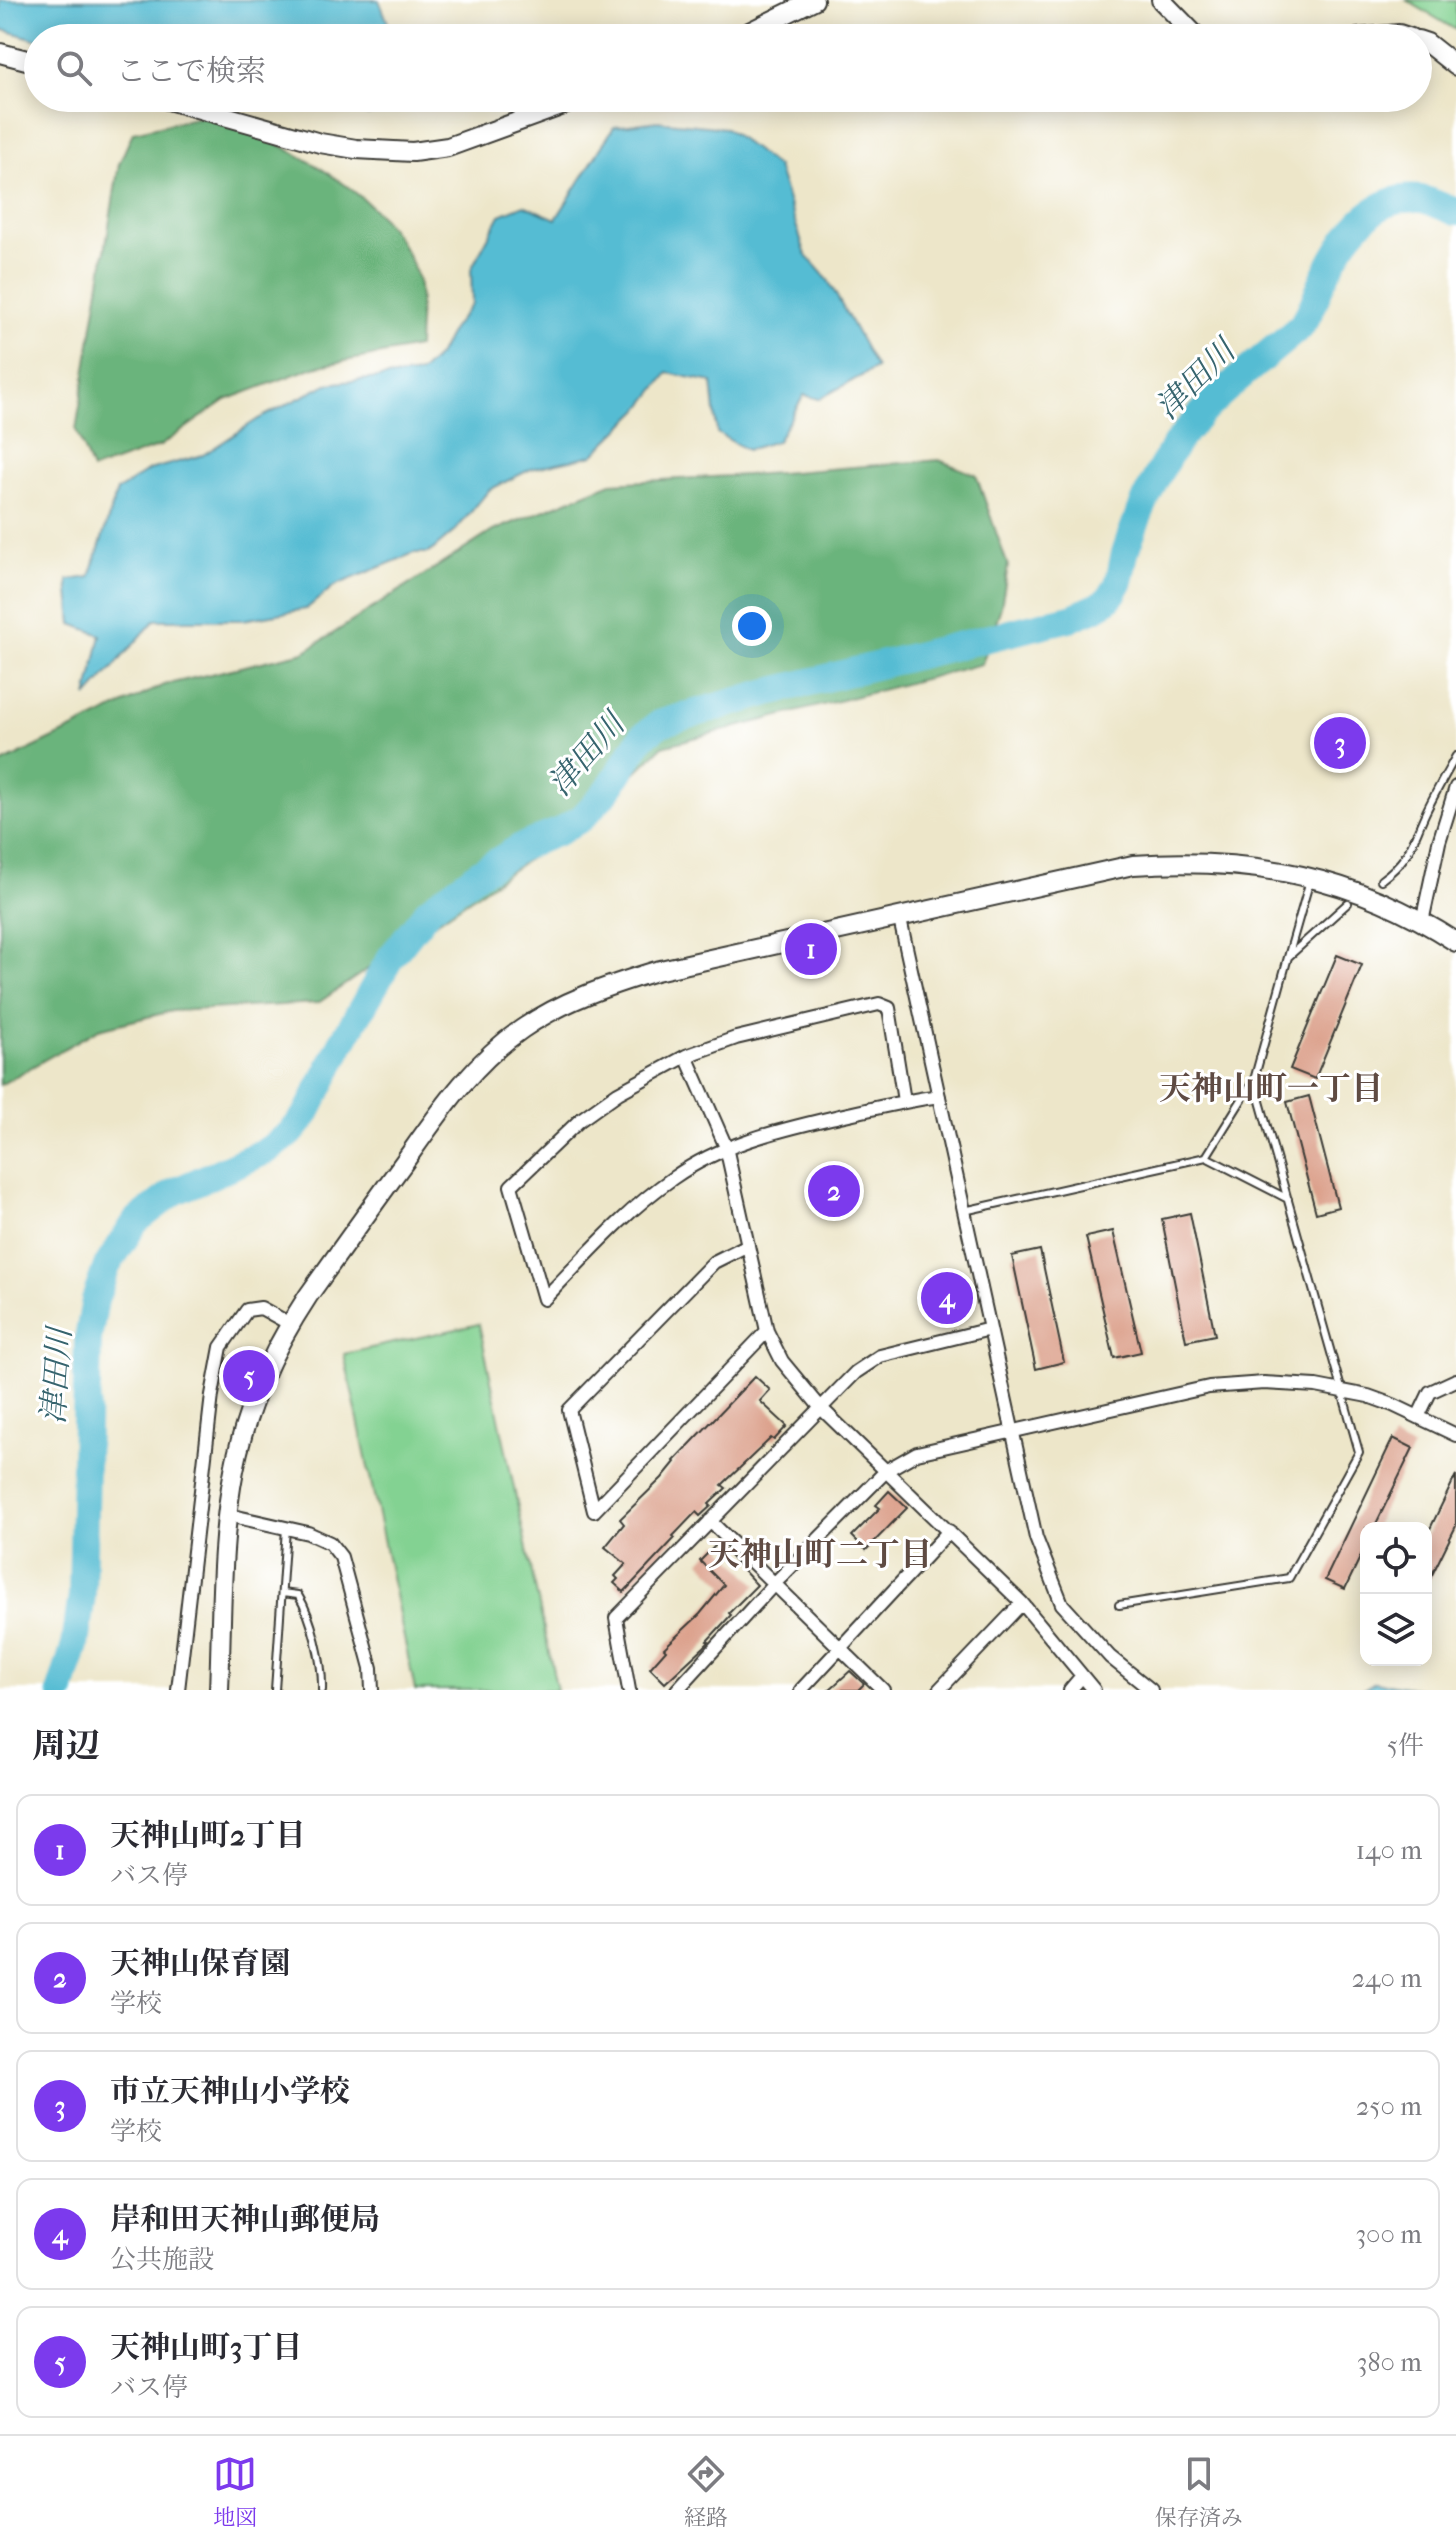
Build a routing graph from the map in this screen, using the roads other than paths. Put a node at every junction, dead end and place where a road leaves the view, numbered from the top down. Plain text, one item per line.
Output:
1 (814, 0) edge
2 (1161, 0) edge
3 (765, 24) edge
4 (1184, 24) edge
5 (1432, 47) edge
6 (0, 53) edge
7 (24, 59) edge
8 (1456, 66) edge
9 (210, 112) edge
10 (544, 112) edge
11 (1456, 756) edge
12 (1456, 787) edge
13 (1311, 878) junction
14 (1381, 880) dead end
15 (1348, 903) dead end
16 (899, 915) junction
17 (1422, 922) junction
18 (1456, 942) edge
19 (1288, 957) junction
20 (686, 1056) junction
21 (1254, 1080) junction
22 (939, 1096) junction
23 (904, 1101) junction
24 (726, 1147) junction
25 (1206, 1157) junction
26 (1288, 1199) junction
27 (964, 1211) junction
28 (748, 1245) junction
29 (290, 1324) junction
30 (990, 1329) junction
31 (767, 1331) junction
32 (1456, 1380) edge
33 (1343, 1392) junction
34 (820, 1407) junction
35 (1418, 1417) junction
36 (1012, 1431) junction
37 (1456, 1435) edge
38 (887, 1470) junction
39 (228, 1515) junction
40 (710, 1521) junction
41 (286, 1528) junction
42 (949, 1531) junction
43 (775, 1583) junction
44 (282, 1593) junction
45 (1022, 1603) junction
46 (1119, 1605) dead end
47 (840, 1648) junction
48 (1081, 1677) junction
49 (178, 1690) edge
50 (219, 1690) edge
51 (275, 1690) edge
52 (322, 1690) edge
53 (372, 1690) edge
54 (629, 1690) edge
55 (677, 1690) edge
56 (801, 1690) edge
57 (883, 1690) edge
58 (939, 1690) edge
59 (1070, 1690) edge
60 (1094, 1690) edge
61 (1151, 1690) edge

1 - 3 street
2 - 4 street
5 - 8 street
6 - 7 street
9 - 10 street
11 - 14 lane
12 - 17 street
13 - 16 street
13 - 17 street
13 - 19 lane
15 - 19 lane
16 - 22 street
16 - 29 street
17 - 18 street
19 - 21 lane
20 - 23 street
20 - 24 street
20 - 24 street
21 - 25 lane
21 - 26 lane
22 - 23 street
22 - 27 street
23 - 24 street
24 - 28 street
25 - 26 lane
25 - 27 lane
26 - 33 lane
27 - 30 street
28 - 31 street
28 - 31 street
29 - 39 street
29 - 49 street
30 - 34 street
30 - 36 street
31 - 34 street
32 - 35 street
33 - 35 street
33 - 36 street
33 - 46 lane
34 - 38 street
34 - 40 street
35 - 37 street
36 - 38 street
36 - 61 street
38 - 42 street
38 - 43 street
39 - 41 street
39 - 50 street
40 - 43 street
40 - 54 street
41 - 44 lane
41 - 53 street
42 - 45 street
42 - 47 street
43 - 47 street
43 - 55 street
44 - 51 lane
44 - 52 lane
45 - 48 street
45 - 58 street
47 - 56 street
47 - 57 street
48 - 59 street
48 - 60 street

